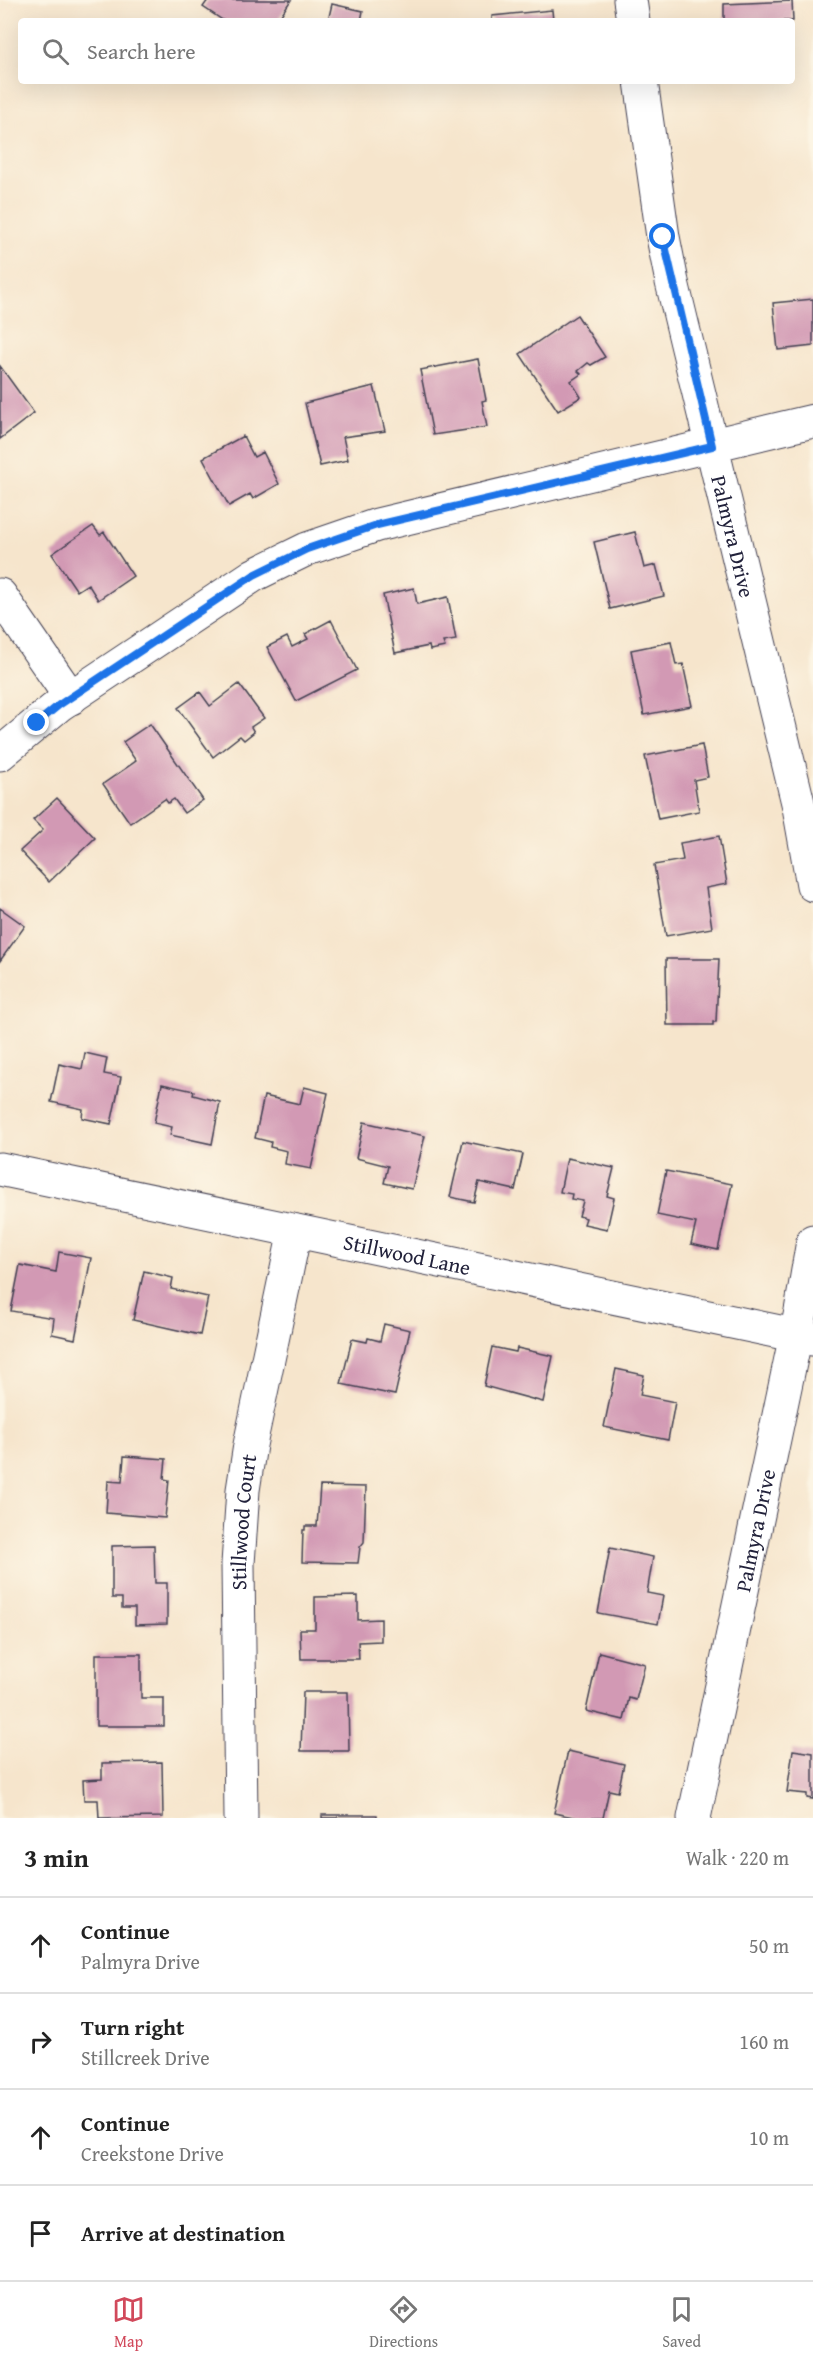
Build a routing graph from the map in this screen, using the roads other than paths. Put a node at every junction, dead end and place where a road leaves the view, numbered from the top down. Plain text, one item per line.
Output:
1 (630, 0) edge
2 (633, 18) edge
3 (641, 84) edge
4 (813, 421) edge
5 (712, 446) junction
6 (0, 595) edge
7 (70, 698) junction
8 (0, 754) edge
9 (813, 885) edge
10 (0, 1169) edge
11 (295, 1231) junction
12 (813, 1241) edge
13 (804, 1337) edge
14 (241, 1818) edge
15 (694, 1818) edge

1 - 2 street
3 - 5 street, Palmyra Drive
4 - 5 street
5 - 7 street
5 - 9 street, Palmyra Drive
6 - 7 street
7 - 8 street
10 - 11 street, Stillwood Lane
11 - 13 street, Stillwood Lane
11 - 14 street, Stillwood Court
12 - 13 street, Palmyra Drive
13 - 15 street, Palmyra Drive

